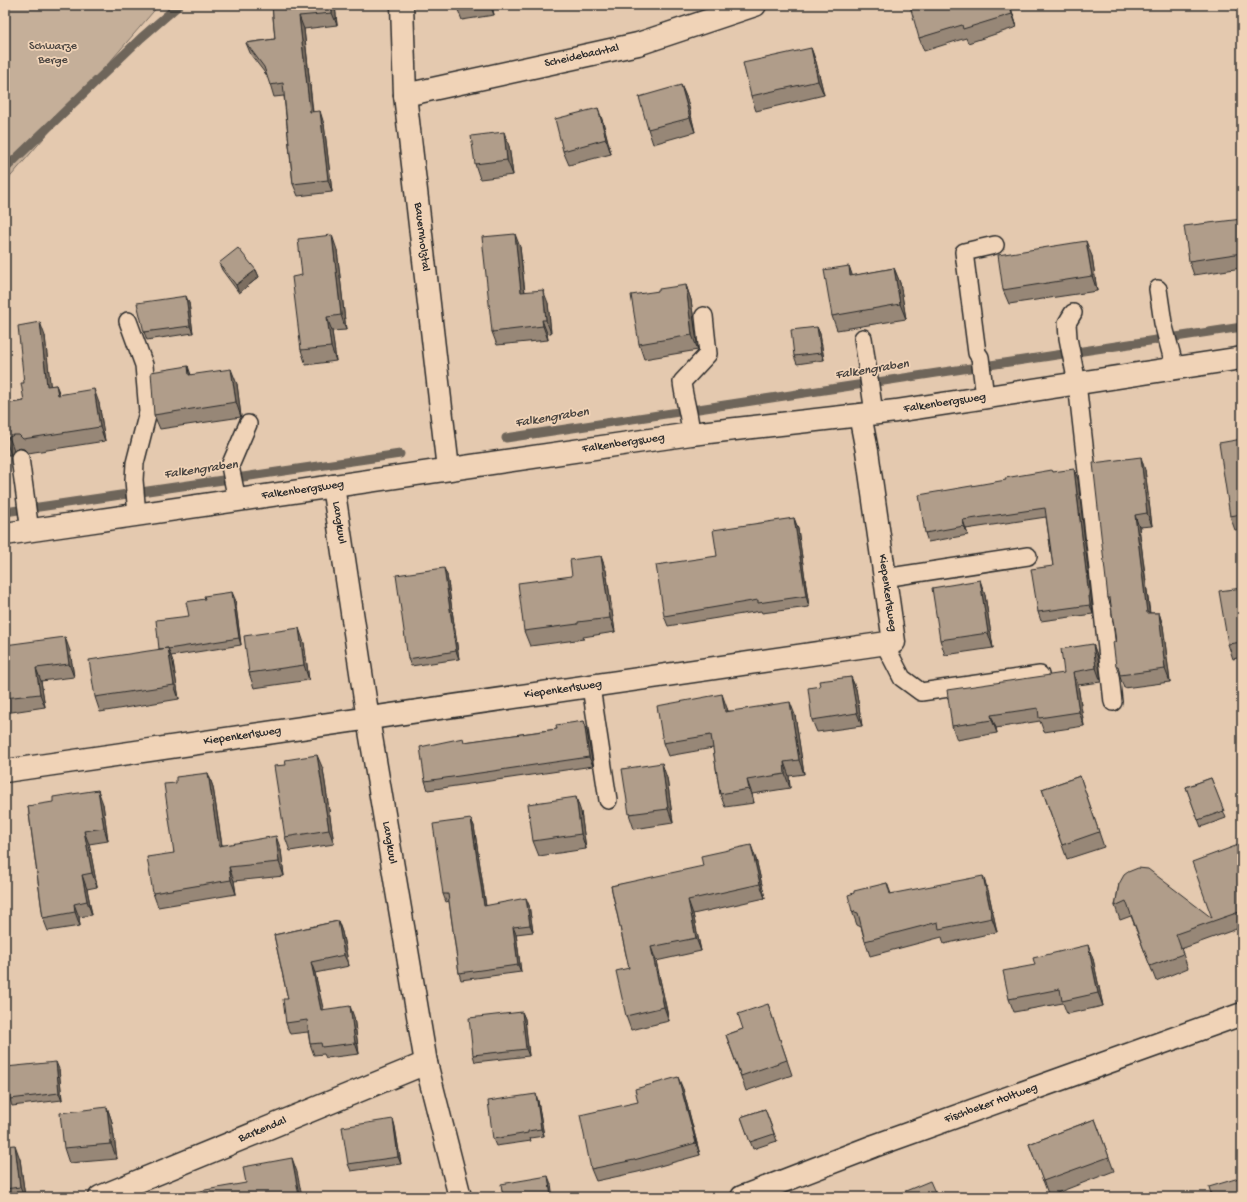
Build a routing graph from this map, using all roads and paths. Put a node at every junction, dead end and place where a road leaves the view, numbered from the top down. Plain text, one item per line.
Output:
1 (402, 5) edge
2 (755, 5) edge
3 (405, 95) junction
4 (995, 245) dead end
5 (1158, 289) dead end
6 (1073, 313) dead end
7 (704, 316) dead end
8 (128, 321) dead end
9 (864, 338) dead end
10 (1242, 358) edge
11 (1175, 368) junction
12 (1077, 383) junction
13 (985, 397) junction
14 (869, 407) junction
15 (689, 417) junction
16 (248, 424) dead end
17 (20, 458) dead end
18 (448, 469) junction
19 (234, 486) junction
20 (333, 486) junction
21 (136, 501) junction
22 (28, 516) junction
23 (5, 534) edge
24 (1028, 556) dead end
25 (884, 578) junction
26 (884, 643) junction
27 (1040, 675) edge
28 (591, 687) junction
29 (1113, 702) dead end
30 (368, 720) junction
31 (5, 771) edge
32 (608, 800) dead end
33 (1242, 1014) edge
34 (426, 1063) junction
35 (767, 1193) edge
36 (100, 1197) edge
37 (460, 1197) edge
38 (742, 1197) edge

1 - 3 street, Bauernholztal
2 - 3 street, Scheidebachtal
3 - 18 street, Bauernholztal
4 - 13 lane
5 - 11 lane
6 - 12 lane
7 - 15 lane
8 - 21 lane
9 - 14 lane
10 - 11 street, Falkenbergsweg
11 - 12 street, Falkenbergsweg
12 - 13 street, Falkenbergsweg
12 - 29 lane
13 - 14 street, Falkenbergsweg
14 - 15 street, Falkenbergsweg
14 - 25 street, Kiepenkerlsweg
15 - 18 street, Falkenbergsweg
16 - 19 lane
17 - 22 lane
18 - 20 street, Falkenbergsweg
19 - 20 street, Falkenbergsweg
19 - 21 street, Falkenbergsweg
20 - 30 street, Langkuul
21 - 22 street, Falkenbergsweg
22 - 23 street, Falkenbergsweg
24 - 25 lane
25 - 26 street, Kiepenkerlsweg
26 - 27 lane
26 - 28 street, Kiepenkerlsweg
28 - 30 street, Kiepenkerlsweg
28 - 32 lane
30 - 31 street, Kiepenkerlsweg
30 - 34 street, Langkuul
33 - 35 street, Fischbeker Holtweg
34 - 36 street, Barkendal
34 - 37 street, Langkuul
35 - 38 street, Fischbeker Holtweg

